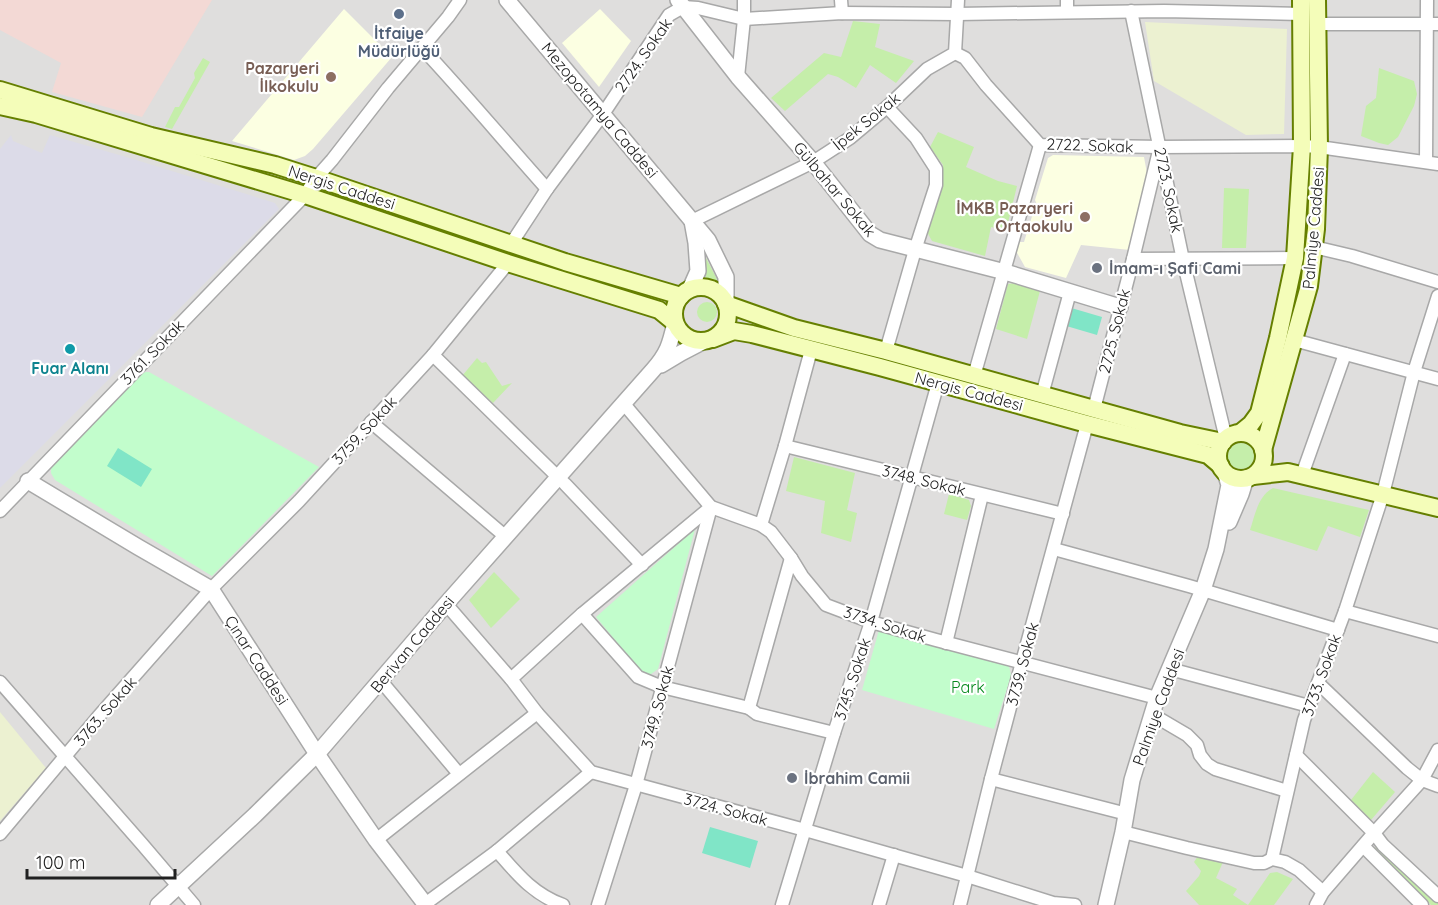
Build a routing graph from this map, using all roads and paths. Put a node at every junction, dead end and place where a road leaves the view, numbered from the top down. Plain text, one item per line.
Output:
1 (460, 0) edge
2 (507, 0) edge
3 (744, 0) edge
4 (958, 0) edge
5 (1317, 0) edge
6 (1427, 0) edge
7 (681, 3) edge
8 (1165, 5) edge
9 (841, 6) edge
10 (1067, 6) edge
11 (1300, 7) edge
12 (1131, 11) junction
13 (957, 14) junction
14 (744, 19) junction
15 (1317, 24) junction
16 (1432, 24) edge
17 (422, 48) junction
18 (955, 53) junction
19 (738, 77) junction
20 (0, 90) edge
21 (0, 106) edge
22 (887, 107) junction
23 (603, 114) junction
24 (1040, 145) junction
25 (1160, 147) junction
26 (1311, 147) junction
27 (813, 162) junction
28 (1432, 163) edge
29 (316, 178) junction
30 (547, 189) junction
31 (305, 195) junction
32 (692, 220) junction
33 (511, 244) junction
34 (1314, 247) junction
35 (915, 250) junction
36 (1295, 258) junction
37 (1133, 259) junction
38 (1184, 260) junction
39 (508, 263) junction
40 (1005, 272) junction
41 (1438, 282) edge
42 (686, 292) junction
43 (1070, 292) junction
44 (1438, 296) edge
45 (726, 304) junction
46 (1120, 307) junction
47 (675, 323) junction
48 (709, 340) junction
49 (1294, 340) junction
50 (811, 350) junction
51 (885, 351) junction
52 (1345, 354) junction
53 (433, 355) junction
54 (653, 370) junction
55 (1413, 372) junction
56 (974, 376) junction
57 (1438, 379) edge
58 (938, 383) junction
59 (1042, 394) junction
60 (624, 404) junction
61 (1091, 417) junction
62 (371, 422) junction
63 (1230, 438) junction
64 (785, 446) junction
65 (1263, 451) junction
66 (1223, 469) junction
67 (1295, 473) junction
68 (911, 476) junction
69 (558, 477) junction
70 (1249, 477) junction
71 (28, 481) junction
72 (1383, 494) junction
73 (982, 495) junction
74 (711, 507) junction
75 (1438, 508) edge
76 (0, 511) edge
77 (1063, 514) junction
78 (761, 525) junction
79 (506, 537) junction
80 (1054, 549) junction
81 (1216, 549) junction
82 (791, 558) junction
83 (642, 565) junction
84 (212, 589) junction
85 (1203, 590) junction
86 (446, 604) junction
87 (1345, 611) junction
88 (582, 614) junction
89 (871, 622) junction
90 (1338, 630) junction
91 (1438, 636) edge
92 (946, 643) junction
93 (1022, 662) junction
94 (1170, 669) junction
95 (511, 679) junction
96 (381, 681) junction
97 (0, 682) edge
98 (1318, 683) junction
99 (662, 687) junction
100 (1157, 698) junction
101 (1309, 706) junction
102 (749, 708) junction
103 (537, 713) junction
104 (1153, 715) junction
105 (834, 733) junction
106 (1438, 750) edge
107 (317, 754) junction
108 (1296, 755) junction
109 (65, 757) junction
110 (591, 772) junction
111 (459, 774) junction
112 (991, 779) junction
113 (1422, 780) junction
114 (636, 785) junction
115 (1438, 786) edge
116 (1287, 791) junction
117 (1127, 814) junction
118 (805, 830) junction
119 (1123, 832) junction
120 (1374, 833) junction
121 (0, 834) edge
122 (376, 840) junction
123 (1363, 846) junction
124 (497, 851) junction
125 (894, 855) junction
126 (1272, 860) junction
127 (967, 876) junction
128 (177, 887) junction
129 (1323, 892) junction
130 (1438, 896) edge
131 (1053, 904) edge
132 (158, 905) edge
133 (194, 905) edge
134 (425, 905) edge
135 (563, 905) edge
136 (598, 905) edge
137 (782, 905) edge
138 (879, 905) edge
139 (960, 905) edge
140 (1075, 905) edge
141 (1106, 905) edge
142 (1316, 905) edge
143 (1422, 905) edge

1 - 17 street, 3761. Sokak
2 - 23 street, Mezopotamya Caddesi
3 - 14 street
4 - 13 street
5 - 15 main road, Palmiye Caddesi
6 - 16 street
7 - 14 street, 2724. Sokak
7 - 19 street, Gülbahar Sokak
7 - 23 street, 2724. Sokak
8 - 11 street, 2724. Sokak
8 - 12 street, 2724. Sokak
9 - 13 street, 2724. Sokak
9 - 14 street, 2724. Sokak
10 - 12 street, 2724. Sokak
10 - 13 street, 2724. Sokak
11 - 26 main road, Palmiye Caddesi
12 - 25 street, 2723. Sokak
13 - 18 street
14 - 19 street
15 - 16 street
15 - 26 main road, Palmiye Caddesi
16 - 28 street
17 - 29 street, 3761. Sokak
17 - 30 street
18 - 22 street, İpek Sokak
18 - 24 street, 2722. Sokak
19 - 27 street, Gülbahar Sokak
20 - 29 main road, Nergis Caddesi
21 - 31 main road, Nergis Caddesi
22 - 27 street, İpek Sokak
22 - 35 street
23 - 30 street, 2724. Sokak
23 - 32 street, Mezopotamya Caddesi
24 - 25 street, 2722. Sokak
24 - 40 street
25 - 26 street, 2722. Sokak
25 - 37 street, 2725. Sokak
25 - 38 street, 2723. Sokak
26 - 28 street, 2722. Sokak
26 - 34 main road, Palmiye Caddesi
26 - 36 main road, Palmiye Caddesi
27 - 32 street, İpek Sokak
27 - 35 street, Gülbahar Sokak
29 - 31 street, 3761. Sokak
29 - 33 main road, Nergis Caddesi
30 - 33 street, 2724. Sokak
31 - 39 main road, Nergis Caddesi
31 - 71 street, 3761. Sokak
32 - 42 street
32 - 45 street, Mezopotamya Caddesi
33 - 42 main road, Nergis Caddesi
34 - 41 street
34 - 49 main road, Palmiye Caddesi
35 - 40 street, Gülbahar Sokak
35 - 51 street
36 - 38 street
36 - 63 main road, Palmiye Caddesi
37 - 38 street
37 - 46 street, 2725. Sokak
38 - 63 street, 2723. Sokak
39 - 47 main road, Nergis Caddesi
39 - 53 street, 3759. Sokak
40 - 43 street, Gülbahar Sokak
40 - 56 street
42 - 45 main road
42 - 47 main road
43 - 46 street, Gülbahar Sokak
43 - 59 street
44 - 55 street, 3733. Sokak
45 - 48 main road
45 - 51 main road, Nergis Caddesi
46 - 61 street, 2725. Sokak
47 - 48 main road
47 - 54 street
48 - 50 main road, Nergis Caddesi
48 - 54 street
49 - 52 street
49 - 65 main road, Palmiye Caddesi
50 - 58 main road, Nergis Caddesi
50 - 64 street
51 - 56 main road, Nergis Caddesi
52 - 55 street
52 - 67 street
53 - 62 street, 3759. Sokak
53 - 69 street
54 - 60 street, Berivan Caddesi
55 - 57 street
55 - 72 street, 3733. Sokak
56 - 59 main road, Nergis Caddesi
58 - 61 main road, Nergis Caddesi
58 - 68 street, 3745. Sokak
59 - 61 main road, Nergis Caddesi
60 - 69 street, Berivan Caddesi
60 - 74 street
61 - 63 main road, Nergis Caddesi
61 - 66 main road, Nergis Caddesi
61 - 77 street, 3739. Sokak
62 - 79 street
62 - 84 street, 3759. Sokak
63 - 65 main road
63 - 66 main road
64 - 68 street, 3748. Sokak
64 - 78 street
65 - 67 main road
65 - 70 main road
66 - 70 main road
66 - 81 street, Palmiye Caddesi
67 - 70 main road
67 - 72 main road
68 - 73 street, 3748. Sokak
68 - 89 street, 3745. Sokak
69 - 79 street, Berivan Caddesi
69 - 83 street
70 - 81 street, Palmiye Caddesi
71 - 76 street, 3761. Sokak
71 - 84 street, Çınar Caddesi
72 - 75 main road
72 - 87 street, 3733. Sokak
73 - 77 street, 3748. Sokak
73 - 92 street
74 - 78 street, 3734. Sokak
74 - 83 street
74 - 99 street, 3749. Sokak
77 - 80 street, 3739. Sokak
78 - 82 street, 3734. Sokak
79 - 86 street, Berivan Caddesi
80 - 85 street
80 - 93 street, 3739. Sokak
81 - 85 street, Palmiye Caddesi
82 - 89 street, 3734. Sokak
82 - 102 street
83 - 88 street
84 - 107 street, Çınar Caddesi
84 - 109 street, 3763. Sokak
85 - 90 street
85 - 94 street, Palmiye Caddesi
86 - 95 street
86 - 96 street, Berivan Caddesi
87 - 90 street, 3733. Sokak
87 - 91 street
88 - 95 street
88 - 99 street
89 - 92 street, 3734. Sokak
89 - 105 street, 3745. Sokak
90 - 98 street, 3733. Sokak
92 - 93 street, 3734. Sokak
93 - 100 street, 3734. Sokak
93 - 112 street, 3739. Sokak
94 - 100 street, Palmiye Caddesi
94 - 101 street
95 - 103 street
96 - 107 street, Berivan Caddesi
96 - 111 street
97 - 109 street
98 - 101 street, 3733. Sokak
98 - 113 street
99 - 102 street
99 - 114 street, 3749. Sokak
100 - 104 street, Palmiye Caddesi
101 - 108 street, 3733. Sokak
102 - 105 street
103 - 110 street
103 - 111 street
104 - 116 street
104 - 117 street, Palmiye Caddesi
105 - 118 street, 3745. Sokak
106 - 113 street
107 - 122 street, Çınar Caddesi
107 - 128 street, Berivan Caddesi
108 - 116 street, 3733. Sokak
108 - 120 street
109 - 121 street, 3763. Sokak
109 - 128 street
110 - 114 street, 3724. Sokak
110 - 124 street
111 - 122 street
112 - 117 street
112 - 127 street, 3739. Sokak
113 - 115 street
113 - 120 street
114 - 118 street, 3724. Sokak
114 - 136 street, 3749. Sokak
116 - 126 street, 3733. Sokak
117 - 119 street, Palmiye Caddesi
118 - 125 street, 3724. Sokak
118 - 137 street, 3745. Sokak
119 - 126 street
119 - 141 street, Palmiye Caddesi
120 - 123 street
120 - 130 street
122 - 134 street, Çınar Caddesi
123 - 129 street
123 - 143 street
124 - 134 street
124 - 135 street
125 - 127 street, 3724. Sokak
125 - 138 street
126 - 129 street
127 - 131 street, 3724. Sokak
127 - 139 street, 3739. Sokak
128 - 132 street, Berivan Caddesi
128 - 133 street
129 - 142 street
131 - 140 street, 3724. Sokak

